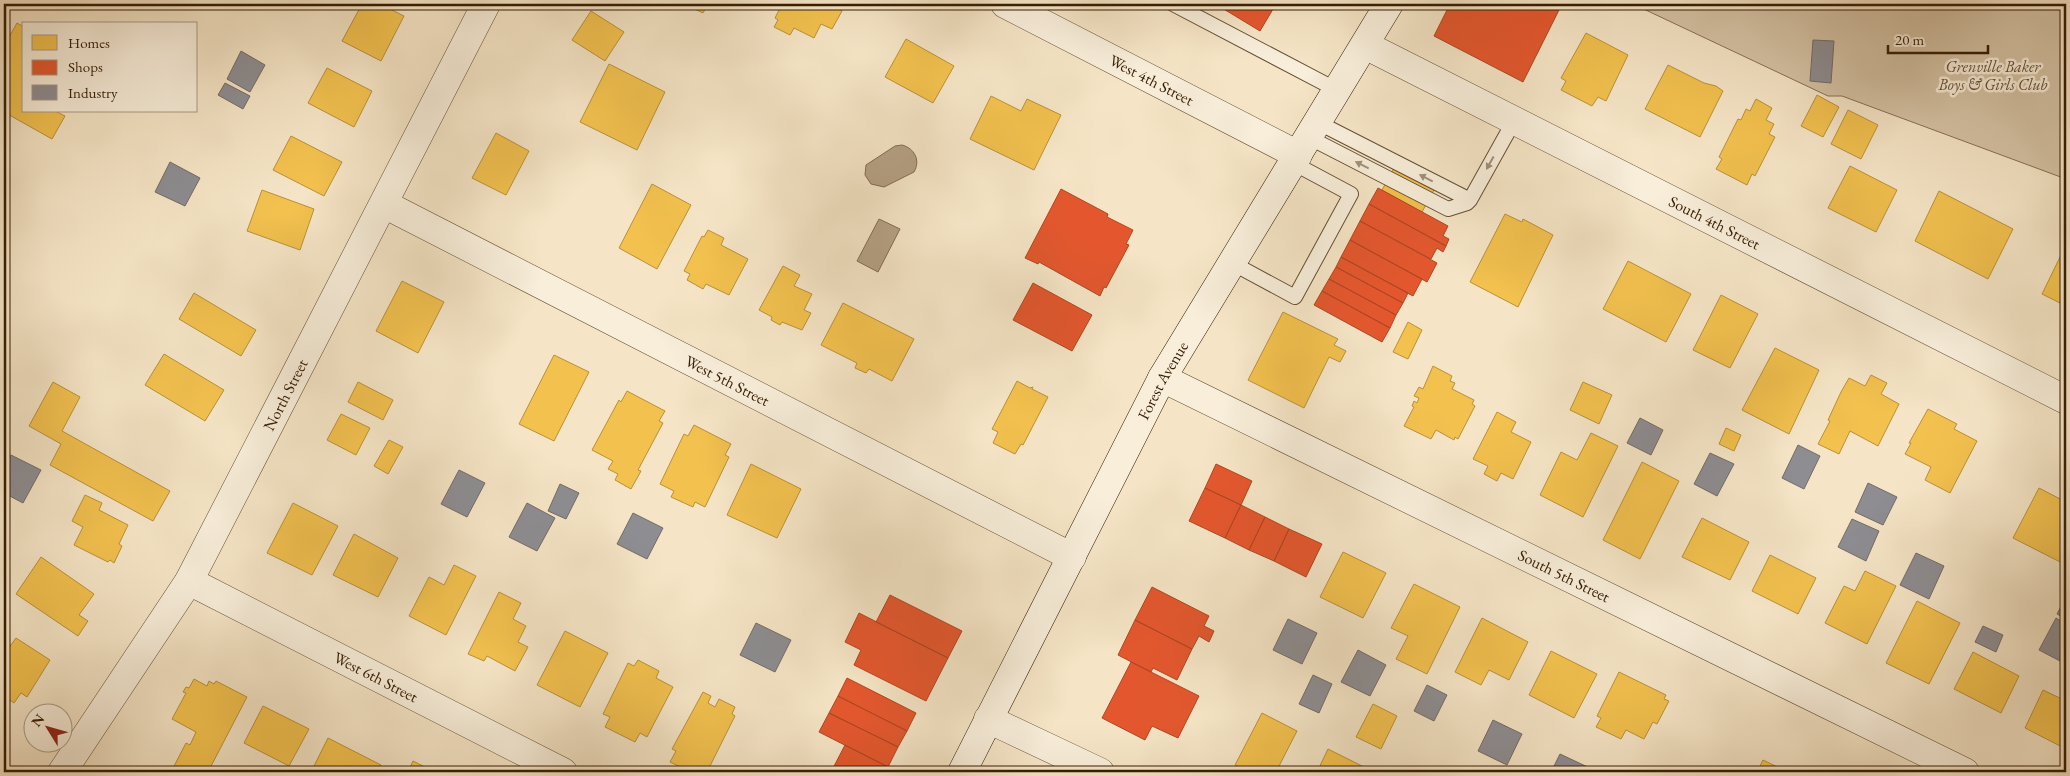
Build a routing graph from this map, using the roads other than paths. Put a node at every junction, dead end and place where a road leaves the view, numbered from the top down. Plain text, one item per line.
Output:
1 (486, 4) edge
2 (1005, 4) edge
3 (1173, 4) edge
4 (1389, 4) edge
5 (1365, 45) junction
6 (1337, 90) junction
7 (1514, 120) junction
8 (1304, 144) junction
9 (384, 204) junction
10 (1232, 263) junction
11 (1162, 378) junction
12 (2066, 400) edge
13 (1072, 557) junction
14 (189, 581) junction
15 (988, 718) junction
16 (62, 772) edge
17 (563, 772) edge
18 (962, 772) edge
19 (1100, 772) edge
20 (1965, 772) edge

1 - 9 street, North Street
2 - 8 street, West 4th Street
3 - 6 lane
4 - 5 street, Forest Avenue
5 - 6 street, Forest Avenue
5 - 7 street, South 4th Street
6 - 8 street, Forest Avenue
7 -> 8 lane
7 - 12 street, South 4th Street
8 - 10 street, Forest Avenue
8 - 10 lane
9 - 13 street, West 5th Street
9 - 14 street, North Street
10 - 11 street, Forest Avenue
11 - 13 street, Forest Avenue
11 - 20 street, South 5th Street
13 - 15 street, Forest Avenue
14 - 16 street, North Street
14 - 17 street, West 6th Street
15 - 18 street, Forest Avenue
15 - 19 street

